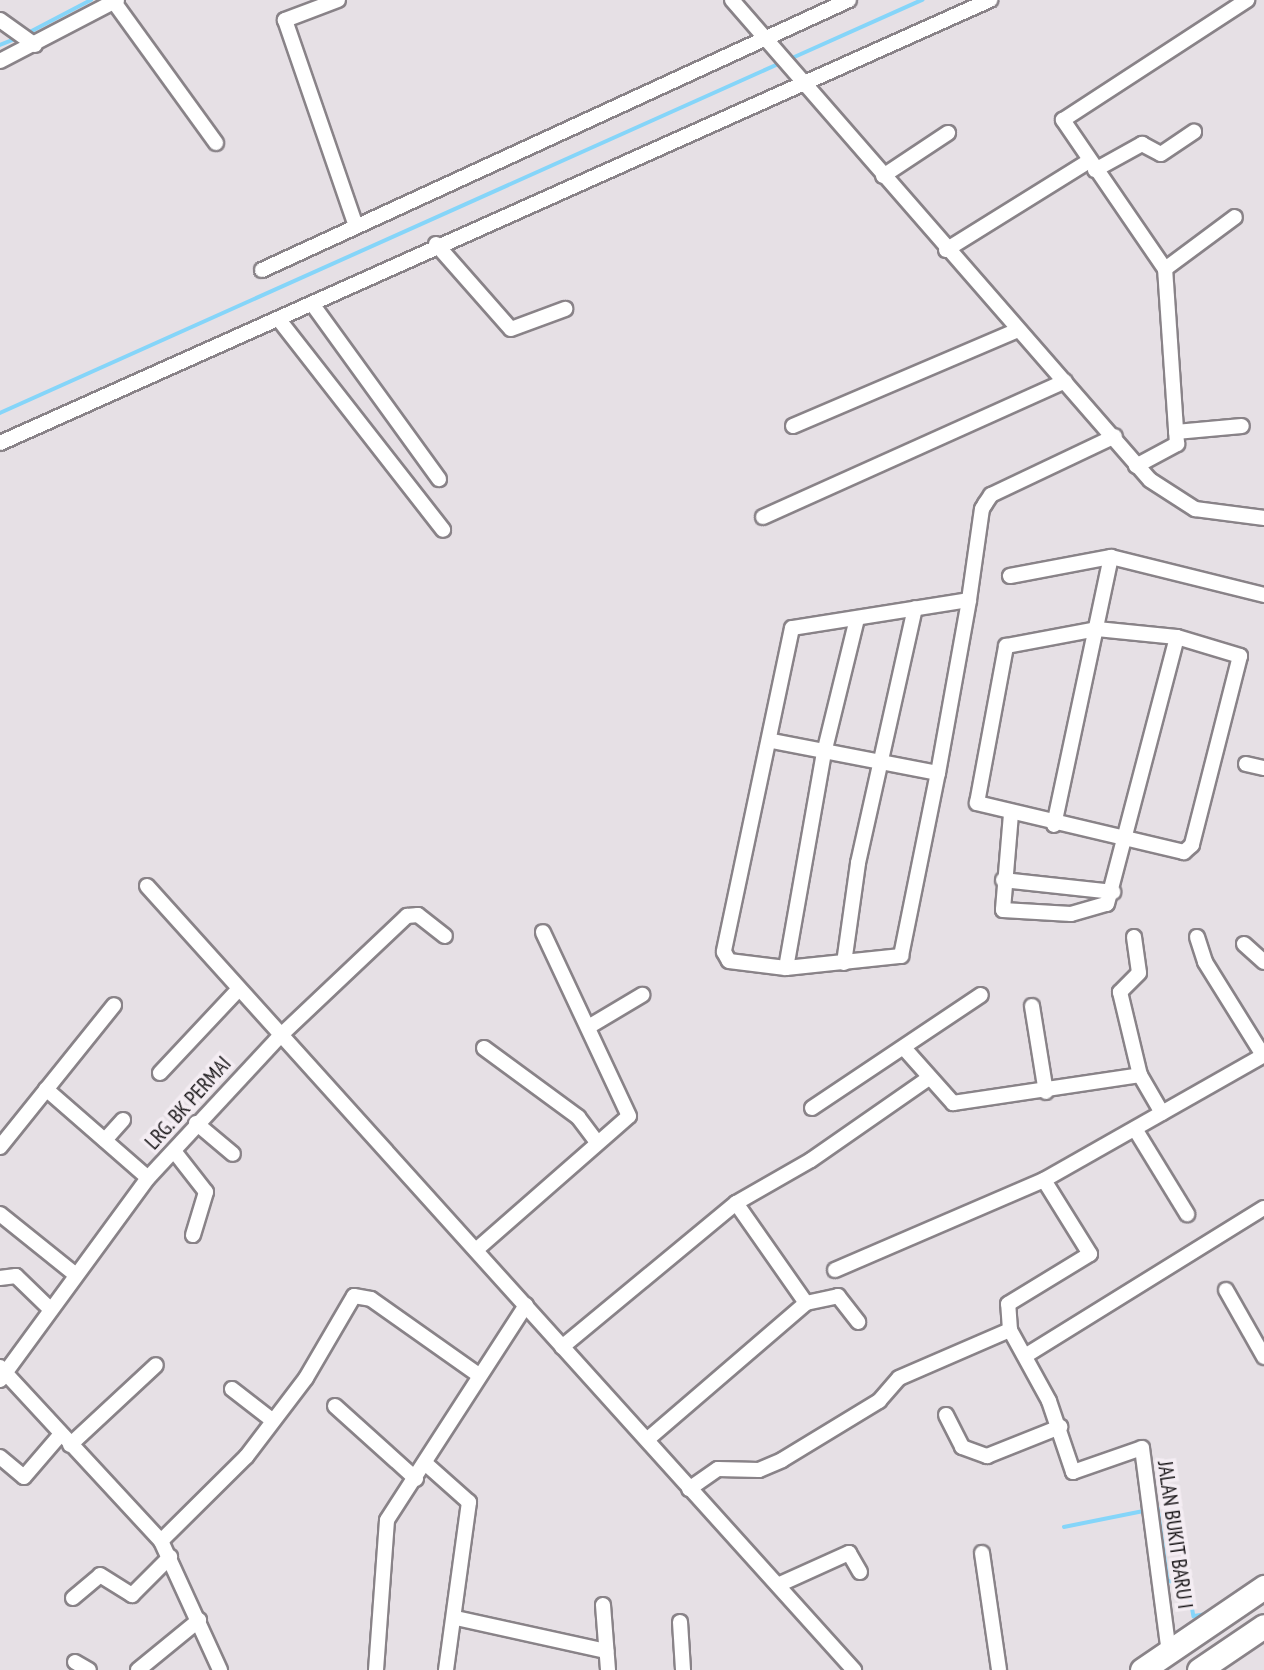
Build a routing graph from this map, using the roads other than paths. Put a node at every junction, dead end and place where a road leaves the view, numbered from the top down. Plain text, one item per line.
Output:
1 (338, 0) edge
2 (732, 0) edge
3 (849, 0) edge
4 (990, 0) edge
5 (1247, 0) edge
6 (115, 1) edge
7 (0, 20) edge
8 (768, 42) junction
9 (33, 43) junction
10 (0, 61) edge
11 (803, 81) junction
12 (1194, 132) dead end
13 (948, 133) dead end
14 (216, 142) dead end
15 (1092, 165) junction
16 (883, 176) junction
17 (1235, 217) dead end
18 (355, 223) junction
19 (436, 244) junction
20 (946, 250) junction
21 (1165, 269) junction
22 (262, 270) dead end
23 (313, 305) junction
24 (565, 309) dead end
25 (280, 321) junction
26 (1016, 331) junction
27 (1065, 381) junction
28 (793, 426) dead end
29 (1242, 426) dead end
30 (1176, 432) junction
31 (1115, 436) junction
32 (0, 443) edge
33 (1136, 466) junction
34 (439, 480) dead end
35 (763, 517) dead end
36 (1264, 518) edge
37 (443, 530) dead end
38 (1111, 558) junction
39 (1010, 576) dead end
40 (1264, 595) edge
41 (969, 600) junction
42 (915, 608) junction
43 (856, 619) junction
44 (1097, 629) junction
45 (1177, 637) junction
46 (772, 741) junction
47 (824, 753) junction
48 (879, 764) junction
49 (1246, 764) dead end
50 (1264, 768) edge
51 (938, 773) junction
52 (1011, 814) junction
53 (1054, 825) junction
54 (1121, 842) junction
55 (1003, 880) junction
56 (147, 886) dead end
57 (1113, 892) junction
58 (543, 932) dead end
59 (445, 936) dead end
60 (1134, 937) dead end
61 (1197, 937) dead end
62 (1244, 944) dead end
63 (1264, 962) edge
64 (844, 963) junction
65 (786, 968) junction
66 (238, 990) junction
67 (642, 995) dead end
68 (981, 995) dead end
69 (114, 1005) dead end
70 (1032, 1006) dead end
71 (590, 1026) junction
72 (280, 1036) junction
73 (484, 1048) dead end
74 (904, 1048) junction
75 (1264, 1055) edge
76 (160, 1073) dead end
77 (1140, 1075) junction
78 (929, 1078) junction
79 (46, 1089) junction
80 (1046, 1092) junction
81 (812, 1108) dead end
82 (1162, 1113) junction
83 (123, 1120) dead end
84 (196, 1123) junction
85 (1135, 1129) junction
86 (105, 1140) junction
87 (597, 1142) junction
88 (0, 1147) edge
89 (174, 1151) junction
90 (233, 1154) dead end
91 (148, 1178) junction
92 (1044, 1180) junction
93 (736, 1203) junction
94 (1264, 1208) edge
95 (0, 1214) edge
96 (1187, 1214) dead end
97 (193, 1235) dead end
98 (476, 1250) junction
99 (835, 1270) dead end
100 (76, 1275) junction
101 (0, 1278) edge
102 (1226, 1290) dead end
103 (806, 1303) junction
104 (526, 1305) junction
105 (49, 1308) junction
106 (858, 1322) dead end
107 (1010, 1330) junction
108 (562, 1347) junction
109 (1025, 1356) junction
110 (1264, 1357) edge
111 (156, 1365) dead end
112 (2, 1373) edge
113 (480, 1376) junction
114 (233, 1389) dead end
115 (335, 1406) dead end
116 (946, 1415) dead end
117 (272, 1420) junction
118 (1060, 1427) junction
119 (65, 1439) junction
120 (648, 1439) junction
121 (0, 1457) edge
122 (425, 1463) junction
123 (416, 1479) junction
124 (688, 1489) junction
125 (161, 1541) junction
126 (982, 1553) dead end
127 (170, 1557) junction
128 (860, 1572) dead end
129 (778, 1585) junction
130 (1264, 1587) edge
131 (73, 1598) dead end
132 (603, 1605) dead end
133 (456, 1618) junction
134 (200, 1619) junction
135 (680, 1622) dead end
136 (1264, 1626) edge
137 (606, 1651) junction
138 (1168, 1652) junction
139 (75, 1662) dead end
140 (89, 1670) edge
141 (138, 1670) edge
142 (220, 1670) edge
143 (376, 1670) edge
144 (448, 1670) edge
145 (608, 1670) edge
146 (683, 1670) edge
147 (854, 1670) edge
148 (999, 1670) edge
149 (1142, 1670) edge
150 (1199, 1670) edge

1 - 18 street
2 - 8 street
3 - 8 street
4 - 11 street
5 - 15 street
6 - 9 street
6 - 14 street
7 - 9 street
8 - 11 street
8 - 18 street
9 - 10 street
11 - 16 street
11 - 19 street
12 - 15 street
13 - 16 street
15 - 20 street
15 - 21 street
16 - 20 street
17 - 21 street
18 - 22 street
19 - 23 street
19 - 24 street
20 - 26 street
21 - 30 street
23 - 25 street
23 - 34 street
25 - 32 street
25 - 37 street
26 - 27 street
26 - 28 street
27 - 31 street
27 - 35 street
29 - 30 street
30 - 33 street
31 - 33 street
31 - 41 street
33 - 36 street
38 - 39 street
38 - 40 street
38 - 44 street
41 - 42 street
41 - 51 street
42 - 43 street
42 - 48 street
43 - 46 street
43 - 47 street
44 - 45 street
44 - 52 street
44 - 53 street
45 - 54 street
45 - 54 street
46 - 47 street
46 - 65 street
47 - 48 street
47 - 65 street
48 - 51 street
48 - 64 street
49 - 50 street
51 - 64 street
52 - 53 street
52 - 55 street
53 - 54 street
54 - 57 street
55 - 57 street
55 - 57 street
56 - 66 street
58 - 71 street
59 - 72 street, LRG. BK PERMAI
60 - 77 street
61 - 75 street
62 - 63 street
64 - 65 street
66 - 72 street
66 - 76 street
67 - 71 street
68 - 74 street
69 - 79 street
70 - 80 street
71 - 87 street
72 - 84 street, LRG. BK PERMAI
72 - 98 street
73 - 87 street
74 - 78 street
74 - 81 street
75 - 82 street
77 - 80 street
77 - 82 street
78 - 80 street
78 - 93 street
79 - 86 street
79 - 88 street
82 - 85 street
83 - 86 street
84 - 89 street, LRG. BK PERMAI
84 - 90 street
85 - 92 street
85 - 96 street
86 - 91 street
87 - 98 street
89 - 91 street, LRG. BK PERMAI
89 - 97 street
91 - 100 street, LRG. BK PERMAI
92 - 99 street
92 - 107 street
93 - 103 street
93 - 108 street
94 - 109 street
95 - 100 street
98 - 104 street
100 - 105 street, LRG. BK PERMAI
101 - 105 street
102 - 110 street
103 - 106 street
103 - 120 street
104 - 108 street
104 - 113 street
105 - 112 street, LRG. BK PERMAI
107 - 109 street, JALAN BUKIT BARU I
107 - 124 street
108 - 120 street
109 - 118 street, JALAN BUKIT BARU I
111 - 119 street
112 - 119 street
113 - 117 street
113 - 122 street
114 - 117 street
115 - 123 street
116 - 118 street
117 - 125 street
118 - 138 street, JALAN BUKIT BARU I
119 - 121 street
119 - 125 street
120 - 124 street
122 - 123 street
122 - 133 street
123 - 143 street
124 - 129 street
125 - 127 street
126 - 148 street
127 - 131 street
127 - 134 street
128 - 129 street
129 - 147 street
130 - 138 highway
132 - 137 street
133 - 137 street
133 - 144 street
134 - 141 street
134 - 142 street
135 - 146 street
136 - 150 highway
137 - 145 street
138 - 149 highway
139 - 140 street

